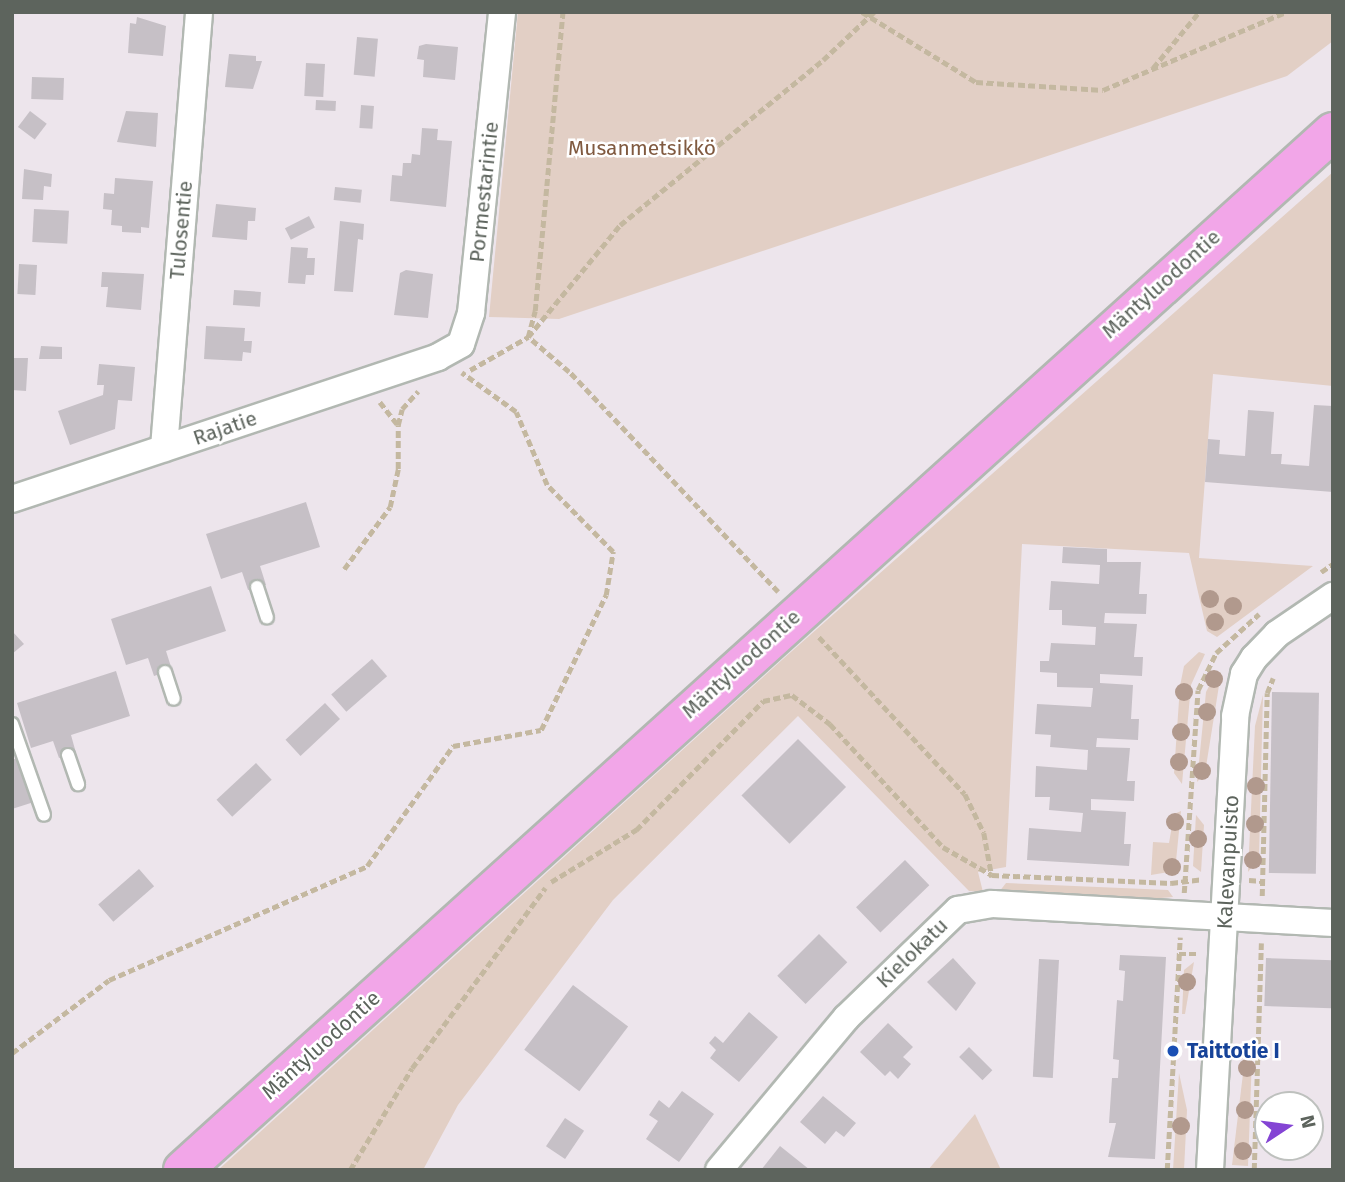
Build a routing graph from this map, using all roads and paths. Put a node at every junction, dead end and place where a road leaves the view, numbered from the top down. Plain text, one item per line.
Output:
1 (199, 12) edge
2 (502, 12) edge
3 (563, 12) edge
4 (862, 12) edge
5 (874, 12) edge
6 (1199, 12) edge
7 (1286, 12) edge
8 (867, 19) junction
9 (1150, 71) junction
10 (1333, 125) edge
11 (1333, 132) edge
12 (1299, 159) junction
13 (528, 337) junction
14 (444, 367) junction
15 (462, 373) junction
16 (429, 386) dead end
17 (418, 390) junction
18 (406, 394) dead end
19 (393, 398) dead end
20 (380, 402) junction
21 (367, 407) dead end
22 (398, 425) junction
23 (164, 448) junction
24 (12, 499) edge
25 (344, 569) dead end
26 (257, 587) dead end
27 (1333, 596) edge
28 (784, 598) dead end
29 (267, 617) dead end
30 (812, 628) dead end
31 (165, 672) dead end
32 (1275, 674) dead end
33 (174, 699) dead end
34 (12, 724) edge
35 (68, 755) dead end
36 (78, 784) dead end
37 (44, 815) dead end
38 (992, 875) junction
39 (1227, 880) junction
40 (1262, 881) junction
41 (992, 904) junction
42 (1225, 917) junction
43 (1262, 920) junction
44 (1333, 923) edge
45 (12, 1053) edge
46 (183, 1170) edge
47 (350, 1170) edge
48 (719, 1170) edge
49 (1210, 1170) edge
50 (1254, 1170) edge

1 - 23 street, Tulosentie
2 - 14 street, Pormestarintie
3 - 13 path
4 - 8 path
5 - 8 path
6 - 9 path
7 - 9 path
8 - 9 path
8 - 13 path
10 - 12 highway, Mäntyluodontie
11 - 12 highway, Mäntyluodontie
12 - 46 highway, Mäntyluodontie
13 - 15 path
13 - 28 path
14 - 15 path
14 - 23 street, Rajatie
15 - 45 path
16 - 17 path
17 - 18 path
17 - 22 path
19 - 20 path
20 - 21 path
20 - 22 path
22 - 25 path
23 - 24 street, Rajatie
26 - 29 lane
27 - 39 street, Kalevanpuisto
30 - 38 path
31 - 33 lane
32 - 40 path
34 - 37 lane
35 - 36 lane
38 - 39 path
38 - 41 path
38 - 47 path
39 - 40 path
39 - 42 street, Kalevanpuisto
40 - 43 path
41 - 42 street, Kielokatu
41 - 48 street, Kielokatu
42 - 43 street, Kielokatu
42 - 49 street, Kalevanpuisto
43 - 44 street, Kielokatu
43 - 50 path

